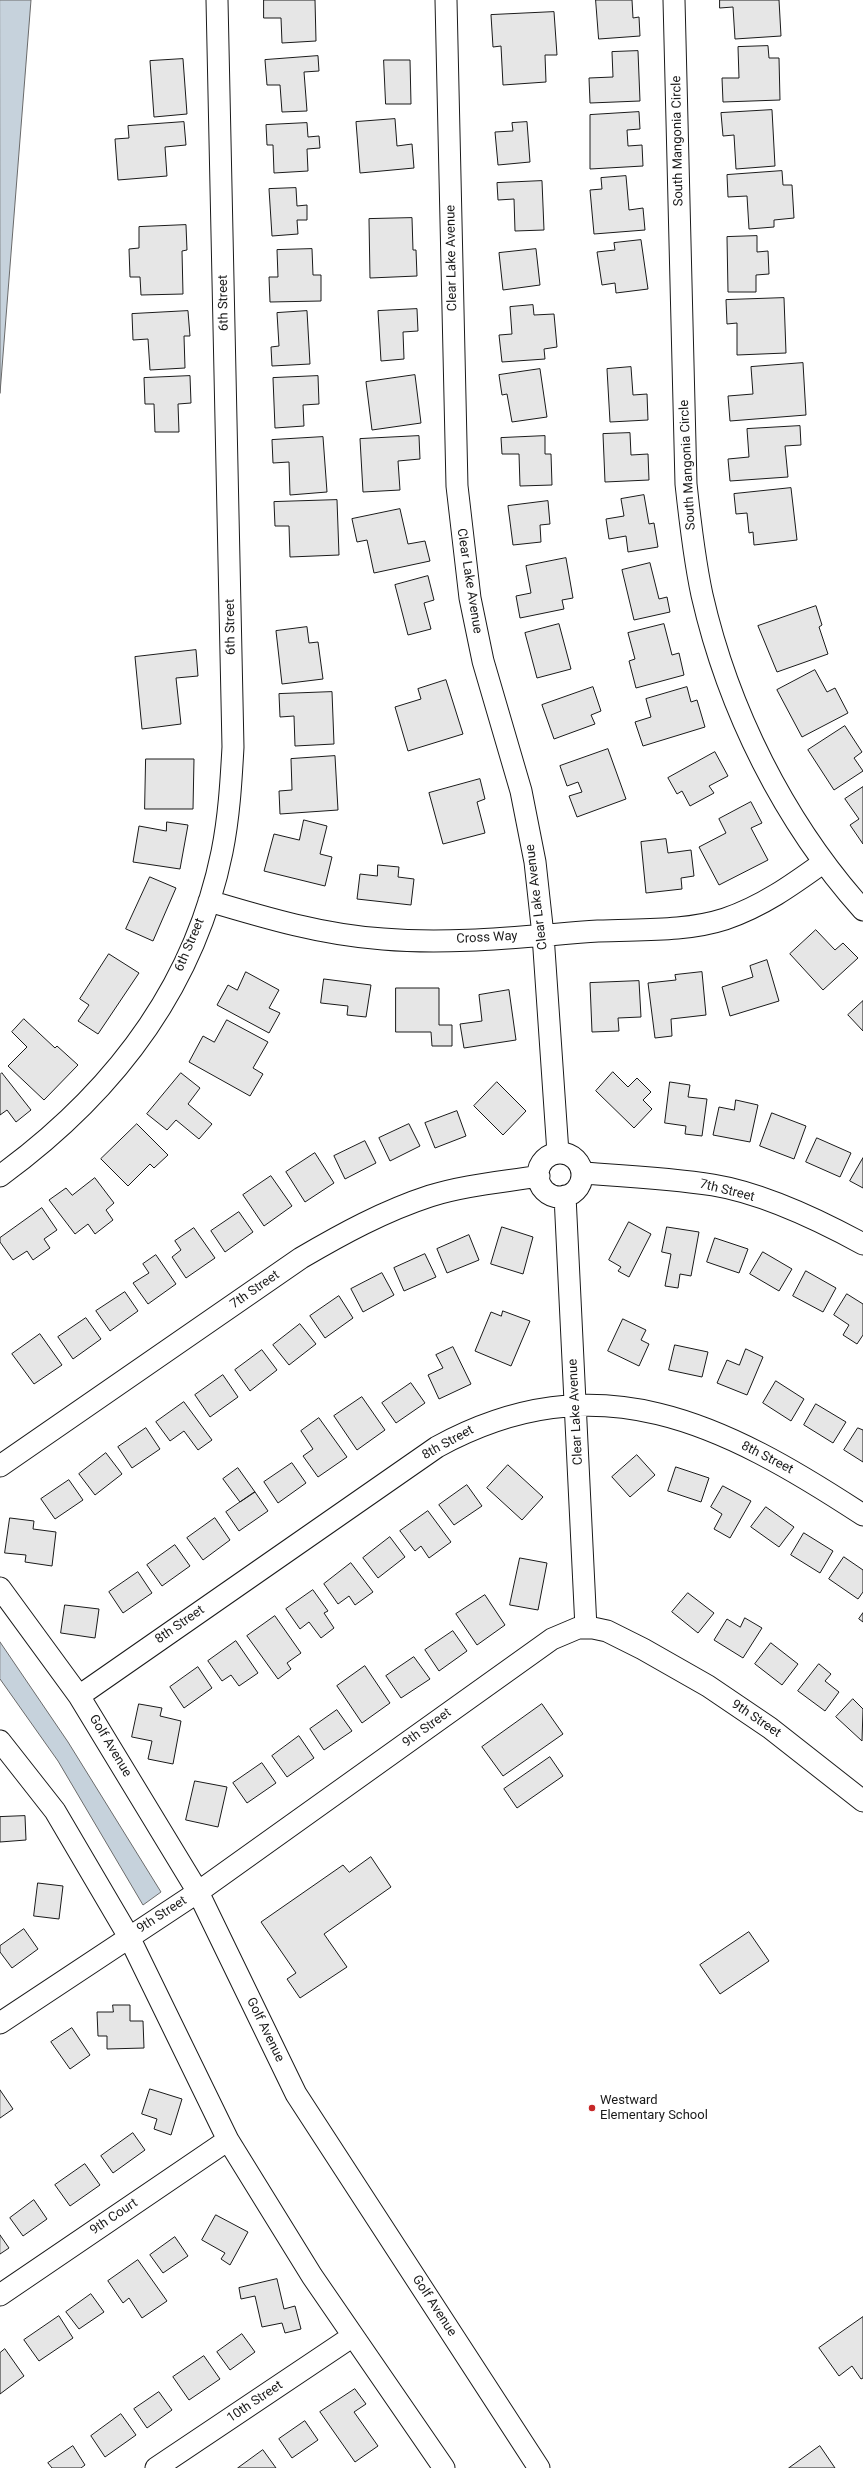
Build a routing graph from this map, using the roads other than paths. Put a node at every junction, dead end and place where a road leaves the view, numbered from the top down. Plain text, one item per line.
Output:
1 (217, 0) edge
2 (446, 0) edge
3 (674, 0) edge
4 (824, 862) junction
5 (209, 901) junction
6 (863, 910) edge
7 (543, 935) junction
8 (558, 1153) junction
9 (582, 1173) junction
10 (0, 1176) edge
11 (539, 1176) junction
12 (564, 1196) junction
13 (863, 1244) edge
14 (576, 1406) junction
15 (0, 1466) edge
16 (863, 1515) edge
17 (0, 1588) edge
18 (586, 1628) junction
19 (79, 1696) junction
20 (0, 1743) edge
21 (863, 1801) edge
22 (198, 1892) junction
23 (129, 1937) junction
24 (0, 2023) edge
25 (228, 2140) junction
26 (0, 2295) edge
27 (353, 2336) junction
28 (156, 2468) edge
29 (444, 2468) edge
30 (539, 2468) edge

1 - 5 street, 6th Street
2 - 7 street, Clear Lake Avenue
3 - 4 street, South Mangonia Circle
4 - 6 street, South Mangonia Circle
4 - 7 street, Cross Way
5 - 7 street, Cross Way
5 - 10 street, 6th Street
7 - 8 street, Clear Lake Avenue
8 - 9 street
8 - 11 street
9 - 12 street
9 - 13 street, 7th Street
11 - 12 street
11 - 15 street, 7th Street
12 - 14 street, Clear Lake Avenue
14 - 16 street, 8th Street
14 - 18 street, Clear Lake Avenue
14 - 19 street, 8th Street
17 - 19 street, Golf Avenue
18 - 21 street, 9th Street
18 - 22 street, 9th Street
19 - 22 street, Golf Avenue
20 - 23 street
22 - 23 street, 9th Street
22 - 30 street, Golf Avenue
23 - 24 street, 9th Street
23 - 25 street
25 - 26 street, 9th Court
25 - 27 street
27 - 28 street, 10th Street
27 - 29 street

